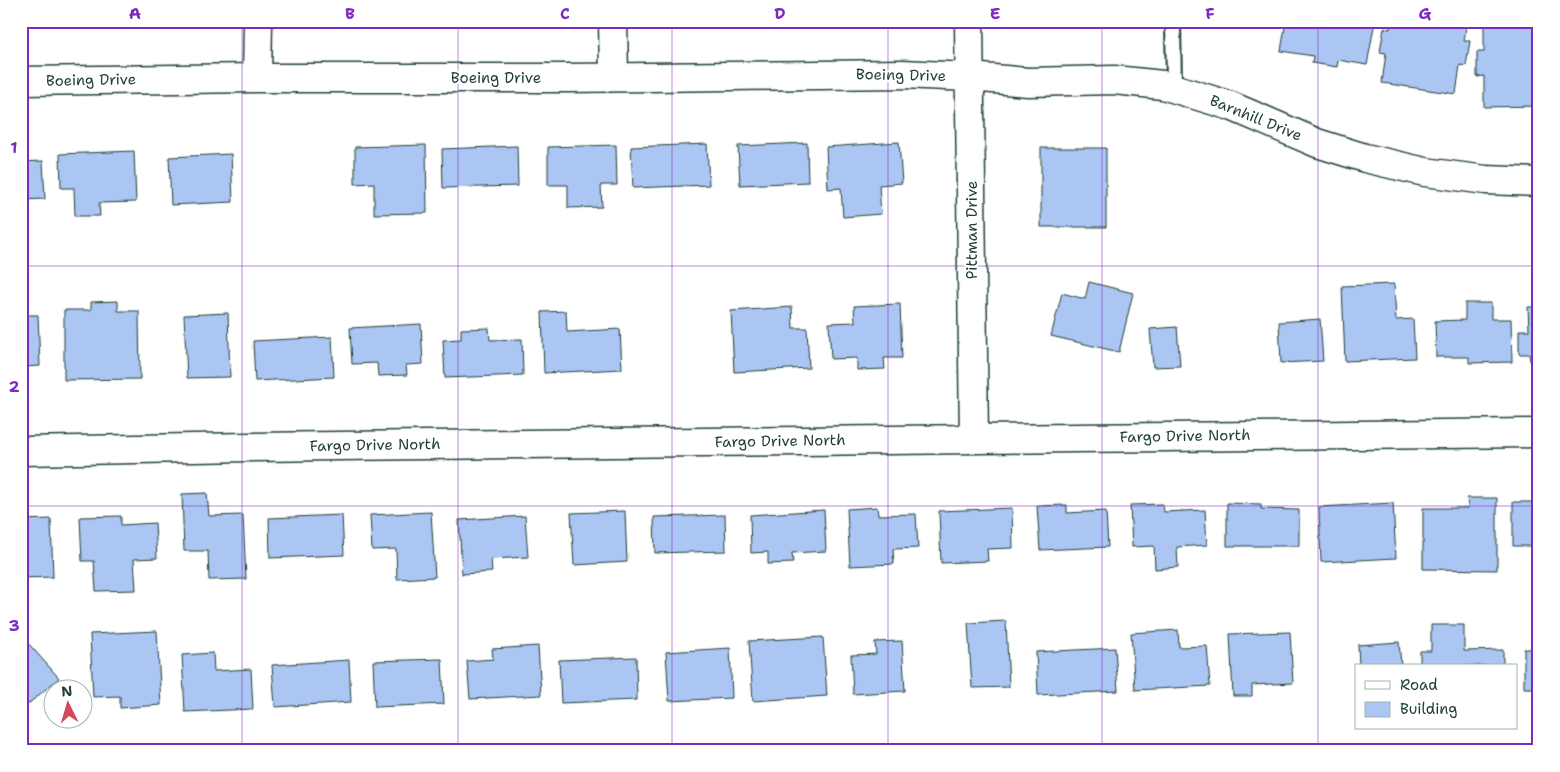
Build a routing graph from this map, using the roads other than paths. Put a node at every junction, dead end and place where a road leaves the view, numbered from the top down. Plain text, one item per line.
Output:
1 (258, 21) edge
2 (613, 21) edge
3 (969, 21) edge
4 (1173, 21) edge
5 (614, 77) junction
6 (970, 77) junction
7 (258, 78) junction
8 (21, 81) edge
9 (1174, 88) junction
10 (1539, 182) edge
11 (1539, 432) edge
12 (974, 439) junction
13 (21, 451) edge

1 - 7 street
2 - 5 street
3 - 6 street, Pittman Drive
4 - 9 lane
5 - 6 street, Boeing Drive
5 - 7 street, Boeing Drive
6 - 9 street, Barnhill Drive
6 - 12 street, Pittman Drive
7 - 8 street, Boeing Drive
9 - 10 street, Barnhill Drive
11 - 12 street, Fargo Drive North
12 - 13 street, Fargo Drive North

